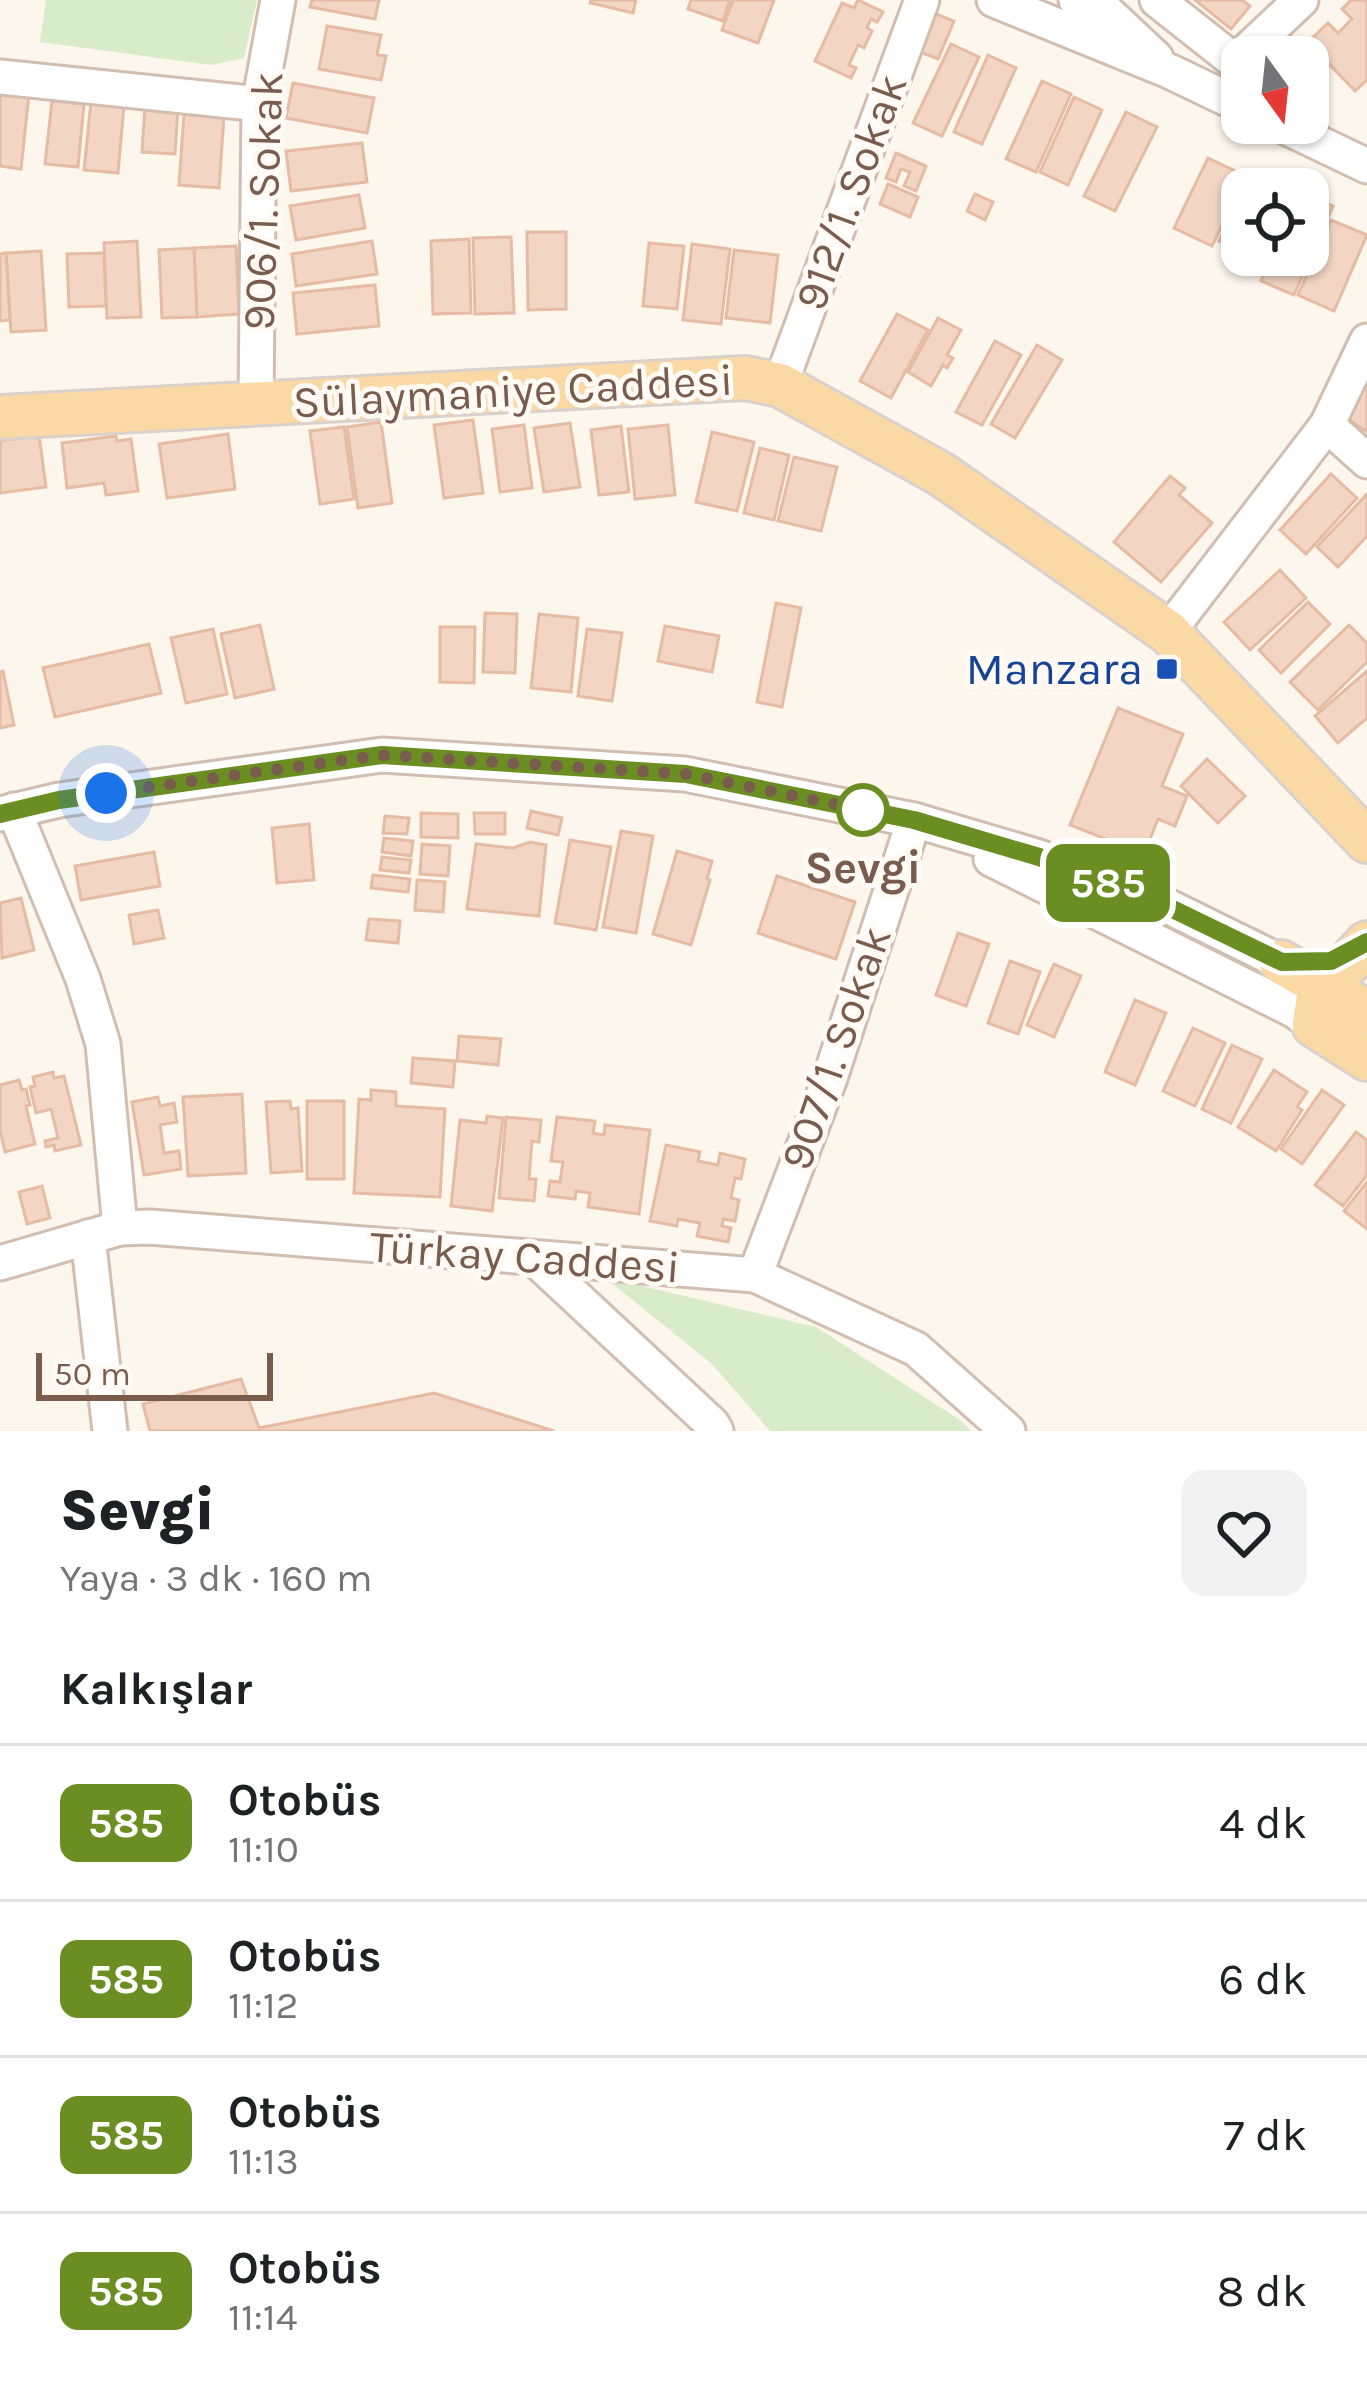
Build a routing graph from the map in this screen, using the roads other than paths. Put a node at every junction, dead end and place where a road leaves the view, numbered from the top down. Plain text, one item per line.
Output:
1 (278, 0) edge
2 (922, 0) edge
3 (994, 0) edge
4 (1076, 0) edge
5 (1157, 0) edge
6 (1301, 0) edge
7 (1118, 6) edge
8 (1266, 36) edge
9 (1221, 50) edge
10 (1169, 71) junction
11 (0, 77) edge
12 (1221, 96) edge
13 (259, 104) junction
14 (1329, 135) edge
15 (1323, 144) edge
16 (1366, 164) edge
17 (1367, 340) edge
18 (780, 385) junction
19 (256, 404) junction
20 (0, 416) edge
21 (1327, 425) junction
22 (1367, 461) edge
23 (1168, 632) junction
24 (7, 812) edge
25 (914, 820) junction
26 (1367, 841) edge
27 (1367, 942) edge
28 (1282, 962) junction
29 (1320, 1006) junction
30 (1367, 1015) edge
31 (1367, 1060) edge
32 (104, 1233) junction
33 (535, 1259) junction
34 (0, 1263) edge
35 (754, 1275) junction
36 (110, 1431) edge
37 (716, 1431) edge
38 (1008, 1431) edge

1 - 13 street, 906/1. Sokak
2 - 18 street, 912/1. Sokak
3 - 10 street
4 - 7 street
5 - 9 street
6 - 8 street
7 - 10 street
10 - 12 street
11 - 13 street
13 - 19 street, 906/1. Sokak
14 - 16 street
15 - 16 street
17 - 21 street
18 - 19 main road, Sülaymaniye Caddesi
18 - 23 main road, Sülaymaniye Caddesi
19 - 20 main road, Sülaymaniye Caddesi
21 - 22 street
21 - 23 street
23 - 26 main road, Sülaymaniye Caddesi
24 - 25 street
24 - 32 street
25 - 28 street
25 - 29 street
25 - 35 street, 907/1. Sokak
27 - 28 main road
27 - 29 main road
28 - 29 main road
29 - 30 main road
29 - 31 main road
32 - 33 street, Türkay Caddesi
32 - 34 street, Türkay Caddesi
32 - 36 street
33 - 35 street, Türkay Caddesi
33 - 37 street
35 - 38 street, Türkay Caddesi

